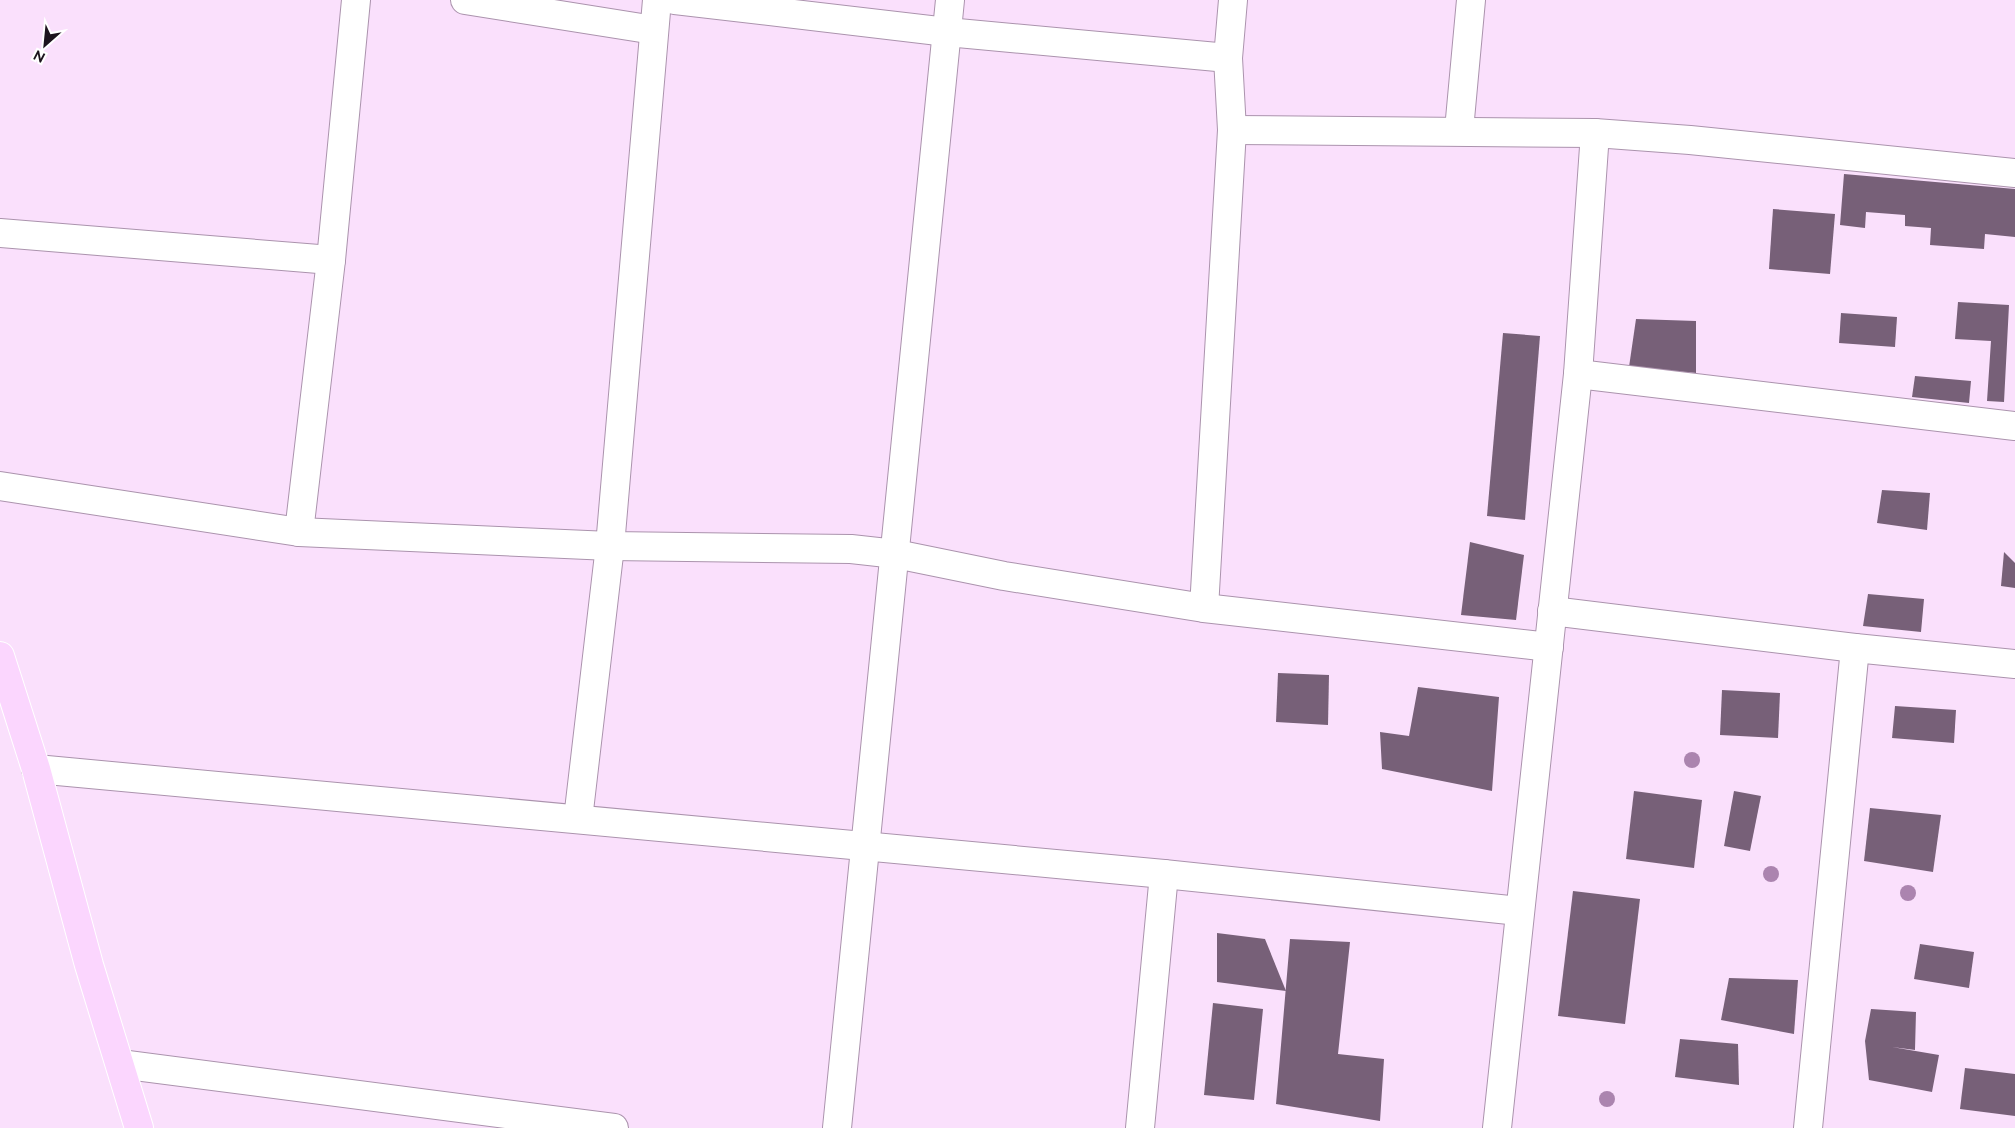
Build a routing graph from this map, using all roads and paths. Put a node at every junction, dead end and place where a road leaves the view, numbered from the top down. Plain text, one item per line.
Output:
1 (356, 0) edge
2 (465, 0) edge
3 (657, 0) edge
4 (675, 0) edge
5 (950, 0) edge
6 (1233, 0) edge
7 (1471, 0) edge
8 (654, 30) junction
9 (947, 32) junction
10 (1228, 58) junction
11 (1232, 130) junction
12 (1459, 130) junction
13 (1596, 133) junction
14 (2015, 172) edge
15 (0, 234) edge
16 (330, 260) junction
17 (1578, 374) junction
18 (2015, 426) edge
19 (0, 486) edge
20 (299, 532) junction
21 (610, 546) junction
22 (896, 554) junction
23 (1204, 608) junction
24 (1552, 611) junction
25 (1548, 648) junction
26 (1855, 648) junction
27 (0, 656) edge
28 (2015, 664) edge
29 (6, 701) edge
30 (36, 769) junction
31 (578, 819) junction
32 (866, 847) junction
33 (1164, 874) junction
34 (1519, 911) junction
35 (120, 1064) junction
36 (139, 1128) edge
37 (614, 1128) edge
38 (837, 1128) edge
39 (1140, 1128) edge
40 (1497, 1128) edge
41 (1808, 1128) edge

1 - 16 street
2 - 8 street
3 - 8 street
4 - 9 street
5 - 9 street
6 - 10 street
7 - 12 street
8 - 21 street
9 - 10 street
9 - 22 street
10 - 11 street
11 - 12 street
11 - 23 street
12 - 13 street
13 - 14 street
13 - 17 street
15 - 16 street
16 - 20 street
17 - 18 street
17 - 24 street
19 - 20 street
20 - 21 street
21 - 22 street
21 - 31 street
22 - 23 street
22 - 32 street
23 - 25 street
24 - 25 street
24 - 26 street
25 - 34 street
26 - 28 street
26 - 41 street
27 - 29 main road
29 - 30 main road
30 - 31 street
30 - 35 main road
31 - 32 street
32 - 33 street
32 - 38 street
33 - 34 street
33 - 39 street
34 - 40 street
35 - 36 main road
35 - 37 street

